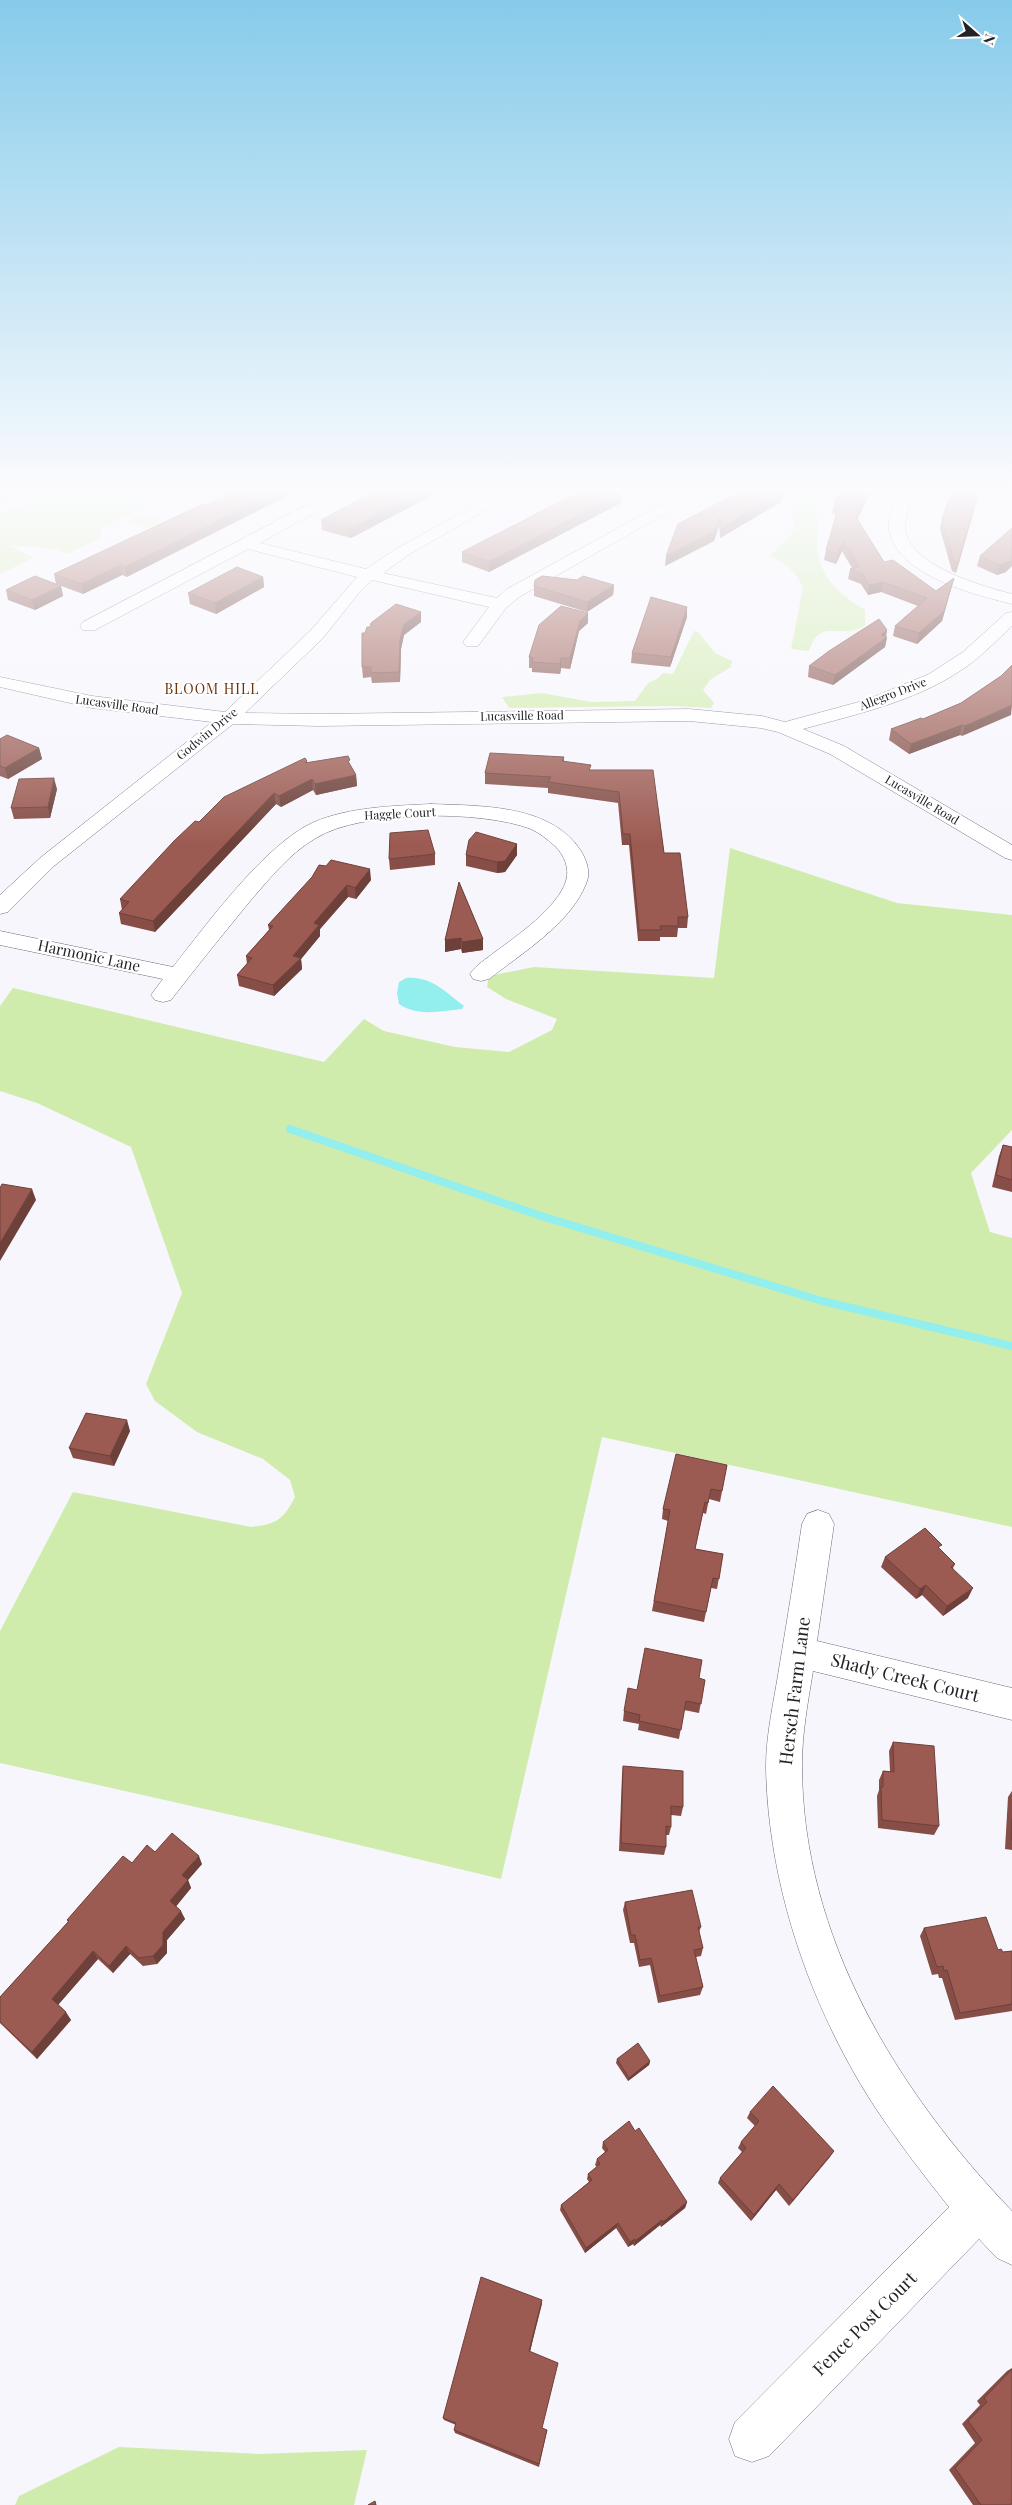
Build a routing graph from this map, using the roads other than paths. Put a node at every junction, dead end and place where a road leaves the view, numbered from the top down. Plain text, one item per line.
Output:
1 (120, 610) edge
2 (336, 610) edge
3 (496, 610) edge
4 (1012, 617) edge
5 (89, 626) dead end
6 (472, 642) dead end
7 (283, 666) junction
8 (0, 682) edge
9 (857, 708) junction
10 (229, 718) junction
11 (319, 720) junction
12 (785, 728) junction
13 (879, 774) junction
14 (1012, 854) edge
15 (0, 907) edge
16 (0, 938) edge
17 (480, 974) dead end
18 (178, 975) junction
19 (163, 995) dead end
20 (818, 1524) dead end
21 (799, 1652) junction
22 (1012, 1704) edge
23 (978, 2209) junction
24 (1012, 2243) edge
25 (752, 2439) dead end

1 - 5 street
2 - 7 street, Godwin Drive
3 - 6 street
4 - 9 street, Allegro Drive
7 - 10 street, Godwin Drive
7 - 11 street
8 - 10 street, Lucasville Road
9 - 12 street, Allegro Drive
9 - 13 street
10 - 11 street, Lucasville Road
10 - 15 street, Godwin Drive
11 - 12 street, Lucasville Road
12 - 13 street, Lucasville Road
13 - 14 street, Lucasville Road
16 - 18 street, Harmonic Lane
17 - 18 street, Haggle Court
18 - 19 street, Haggle Court
20 - 21 street, Hersch Farm Lane
21 - 22 street, Shady Creek Court
21 - 23 street, Hersch Farm Lane
23 - 24 street, Hersch Farm Lane
23 - 25 street, Fence Post Court

